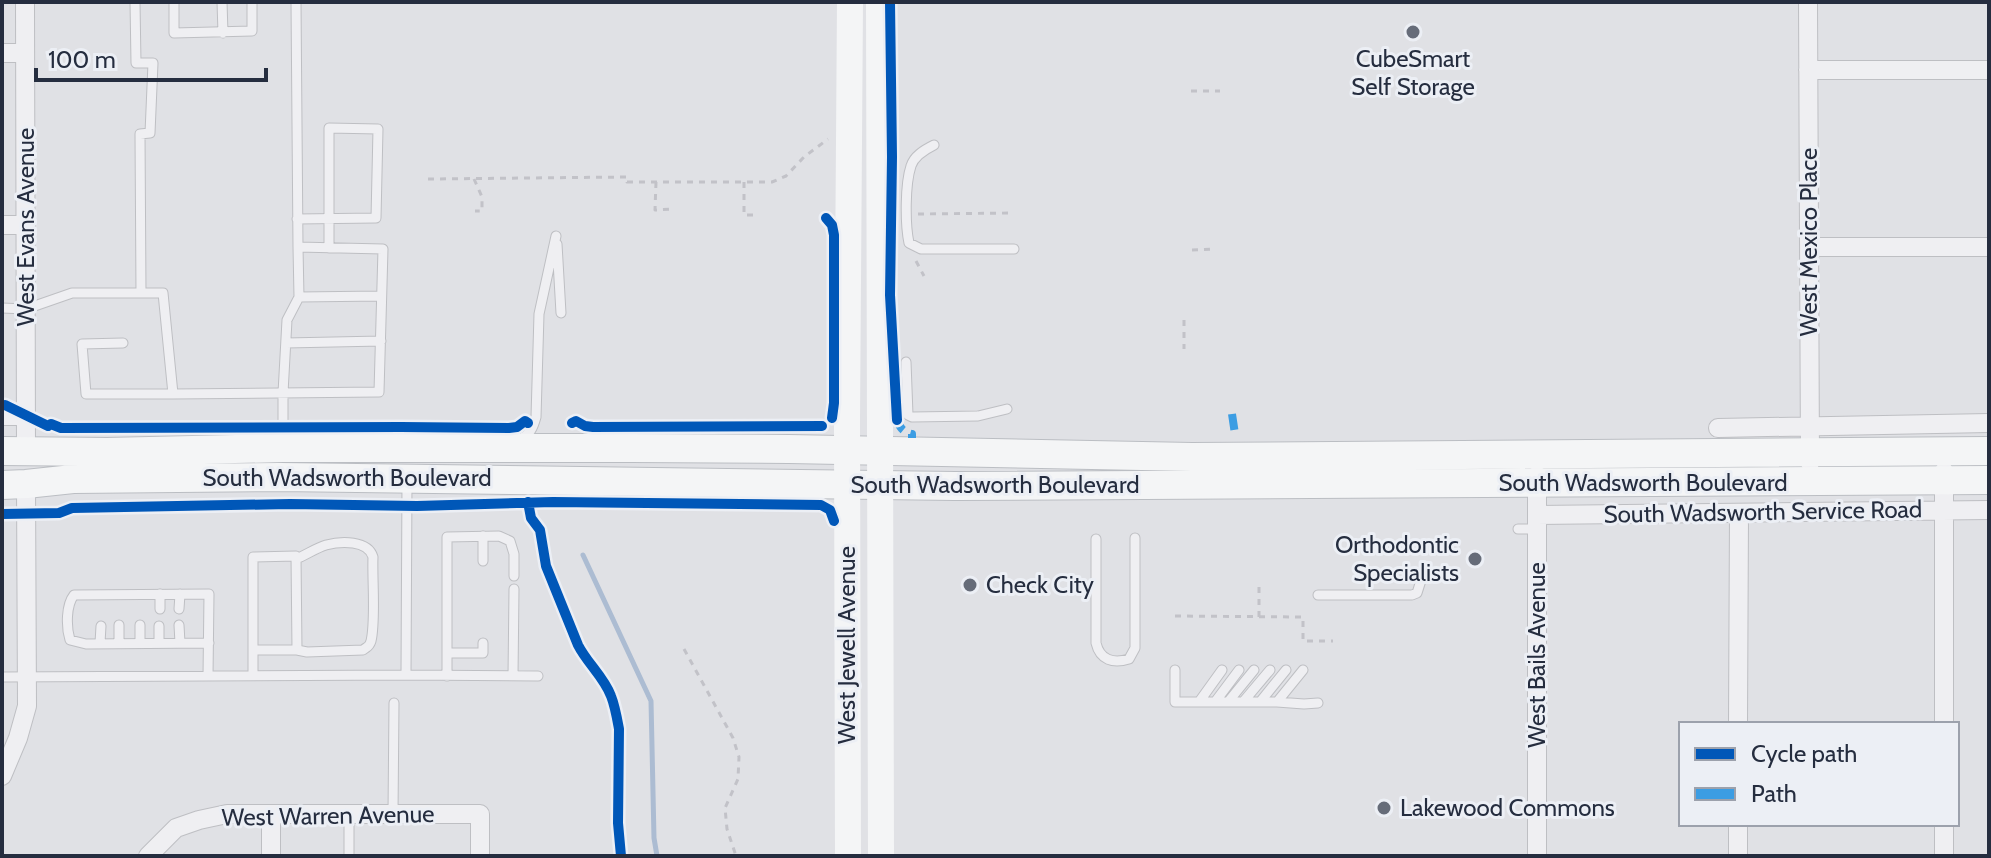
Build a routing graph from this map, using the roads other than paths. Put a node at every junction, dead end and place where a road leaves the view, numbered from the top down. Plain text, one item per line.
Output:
1 (25, 2) edge
2 (135, 2) edge
3 (174, 2) edge
4 (222, 2) edge
5 (252, 2) edge
6 (296, 2) edge
7 (850, 2) edge
8 (879, 2) edge
9 (1808, 2) edge
10 (223, 33) junction
11 (2, 53) edge
12 (25, 53) junction
13 (1808, 70) junction
14 (1989, 70) edge
15 (934, 145) dead end
16 (330, 218) junction
17 (297, 219) junction
18 (2, 225) edge
19 (26, 225) junction
20 (298, 247) junction
21 (1810, 247) junction
22 (1989, 247) edge
23 (329, 248) junction
24 (1014, 249) dead end
25 (141, 293) junction
26 (381, 296) junction
27 (299, 297) junction
28 (2, 308) edge
29 (26, 309) junction
30 (561, 313) dead end
31 (381, 341) junction
32 (123, 343) dead end
33 (286, 343) junction
34 (906, 362) dead end
35 (283, 393) junction
36 (173, 394) junction
37 (1007, 409) dead end
38 (2, 416) edge
39 (26, 416) junction
40 (1989, 423) edge
41 (1718, 428) dead end
42 (1810, 439) junction
43 (283, 448) junction
44 (480, 448) junction
45 (14, 451) edge
46 (847, 451) junction
47 (1944, 451) junction
48 (1989, 451) edge
49 (107, 452) junction
50 (880, 452) junction
51 (1537, 454) junction
52 (2, 468) edge
53 (407, 479) junction
54 (1944, 480) junction
55 (1989, 480) edge
56 (1810, 482) junction
57 (1536, 483) junction
58 (14, 484) edge
59 (847, 484) junction
60 (880, 485) junction
61 (1943, 510) junction
62 (1989, 510) edge
63 (1739, 513) junction
64 (1530, 524) junction
65 (483, 536) junction
66 (1135, 538) dead end
67 (1096, 539) dead end
68 (296, 559) junction
69 (483, 561) dead end
70 (1424, 571) dead end
71 (514, 576) dead end
72 (514, 589) dead end
73 (140, 594) junction
74 (160, 594) junction
75 (180, 594) junction
76 (101, 595) junction
77 (118, 595) junction
78 (1318, 595) dead end
79 (101, 608) dead end
80 (140, 608) dead end
81 (119, 609) dead end
82 (160, 609) dead end
83 (179, 609) dead end
84 (119, 625) dead end
85 (140, 625) dead end
86 (179, 625) dead end
87 (101, 626) dead end
88 (159, 626) dead end
89 (100, 643) junction
90 (119, 643) junction
91 (140, 643) junction
92 (159, 643) junction
93 (180, 643) junction
94 (209, 643) junction
95 (483, 643) dead end
96 (253, 650) junction
97 (297, 650) junction
98 (448, 653) junction
99 (1175, 670) dead end
100 (1222, 670) dead end
101 (1239, 670) dead end
102 (1254, 670) dead end
103 (1270, 670) dead end
104 (1286, 670) dead end
105 (1303, 670) dead end
106 (406, 675) junction
107 (208, 676) junction
108 (253, 676) junction
109 (447, 676) junction
110 (513, 676) junction
111 (538, 676) dead end
112 (2, 677) edge
113 (28, 677) junction
114 (1199, 702) junction
115 (1215, 702) junction
116 (1228, 702) junction
117 (1243, 702) junction
118 (1260, 702) junction
119 (1277, 702) junction
120 (394, 703) dead end
121 (1318, 703) dead end
122 (1738, 722) edge
123 (1944, 722) edge
124 (2, 776) edge
125 (271, 814) junction
126 (349, 814) junction
127 (393, 814) junction
128 (1738, 826) edge
129 (1944, 826) edge
130 (148, 856) edge
131 (271, 856) edge
132 (349, 856) edge
133 (480, 856) edge
134 (848, 856) edge
135 (881, 856) edge
136 (1537, 856) edge
137 (1738, 856) edge
138 (1944, 856) edge

1 - 12 street, West Evans Avenue
2 - 25 lane
3 - 10 lane
4 - 10 lane
5 - 10 lane
6 - 17 lane
7 - 46 main road, West Jewell Avenue
8 - 50 main road, West Jewell Avenue
9 - 13 street, West Mexico Place
11 - 12 street
12 - 19 street, West Evans Avenue
13 - 14 street
13 - 21 street, West Mexico Place
15 - 24 lane
16 - 16 lane
16 - 17 lane
16 - 23 lane
17 - 20 lane
18 - 19 street
19 - 29 street, West Evans Avenue
20 - 23 lane
20 - 27 lane
21 - 22 street
21 - 42 street, West Mexico Place
23 - 26 lane
25 - 29 lane
25 - 36 lane
26 - 27 lane
26 - 31 lane
27 - 33 lane
28 - 29 lane
29 - 39 street, West Evans Avenue
30 - 44 lane
31 - 33 lane
31 - 35 lane
32 - 36 lane
33 - 35 lane
34 - 37 lane
35 - 36 lane
35 - 43 lane
38 - 39 street
39 - 45 street, West Evans Avenue
40 - 42 street, South Wadsworth Boulevard
41 - 42 street, South Wadsworth Boulevard
42 - 47 main road, South Wadsworth Boulevard
42 - 51 main road, South Wadsworth Boulevard
42 - 56 street, West Mexico Place
43 - 44 main road, South Wadsworth Boulevard
43 - 49 main road, South Wadsworth Boulevard
44 - 46 main road, South Wadsworth Boulevard
45 - 49 main road, South Wadsworth Boulevard
45 - 52 main road
46 - 50 main road, South Wadsworth Boulevard
46 - 59 main road, West Jewell Avenue
47 - 48 main road, South Wadsworth Boulevard
47 - 54 street
49 - 58 main road
50 - 51 main road, South Wadsworth Boulevard
50 - 60 main road, West Jewell Avenue
51 - 57 street, West Bails Avenue
53 - 58 main road, South Wadsworth Boulevard
53 - 59 main road, South Wadsworth Boulevard
53 - 106 lane
54 - 55 main road, South Wadsworth Boulevard
54 - 56 main road, South Wadsworth Boulevard
54 - 61 street
56 - 57 main road, South Wadsworth Boulevard
57 - 60 main road, South Wadsworth Boulevard
57 - 64 street, West Bails Avenue
58 - 113 street
59 - 60 main road, South Wadsworth Boulevard
59 - 134 main road, West Jewell Avenue
60 - 135 main road, West Jewell Avenue
61 - 62 street, South Wadsworth Service Road
61 - 63 street, South Wadsworth Service Road
61 - 123 street
63 - 64 street, South Wadsworth Service Road
63 - 122 street
64 - 136 street, West Bails Avenue
65 - 69 lane
65 - 71 lane
65 - 98 lane
66 - 67 lane
68 - 96 lane
68 - 97 lane
68 - 97 lane
70 - 78 lane
72 - 110 lane
73 - 74 lane
73 - 77 lane
73 - 80 lane
74 - 75 lane
74 - 82 lane
75 - 83 lane
75 - 94 lane
76 - 77 lane
76 - 79 lane
76 - 89 lane
77 - 81 lane
84 - 90 lane
85 - 91 lane
86 - 93 lane
87 - 89 lane
88 - 92 lane
89 - 90 lane
90 - 91 lane
91 - 92 lane
92 - 93 lane
93 - 94 lane
94 - 107 lane
95 - 98 lane
96 - 97 lane
96 - 108 lane
98 - 109 lane
99 - 114 lane
100 - 114 lane
101 - 115 lane
102 - 116 lane
103 - 117 lane
104 - 118 lane
105 - 119 lane
106 - 108 lane
106 - 109 lane
107 - 108 lane
107 - 113 lane
109 - 110 lane
110 - 111 lane
112 - 113 lane
113 - 124 street
114 - 115 lane
115 - 116 lane
116 - 117 lane
117 - 118 lane
118 - 119 lane
119 - 121 lane
120 - 127 lane
125 - 126 street, West Warren Avenue
125 - 130 street, West Warren Avenue
125 - 131 street
126 - 127 street, West Warren Avenue
126 - 132 lane
127 - 133 street, West Warren Avenue
128 - 137 street
129 - 138 street

